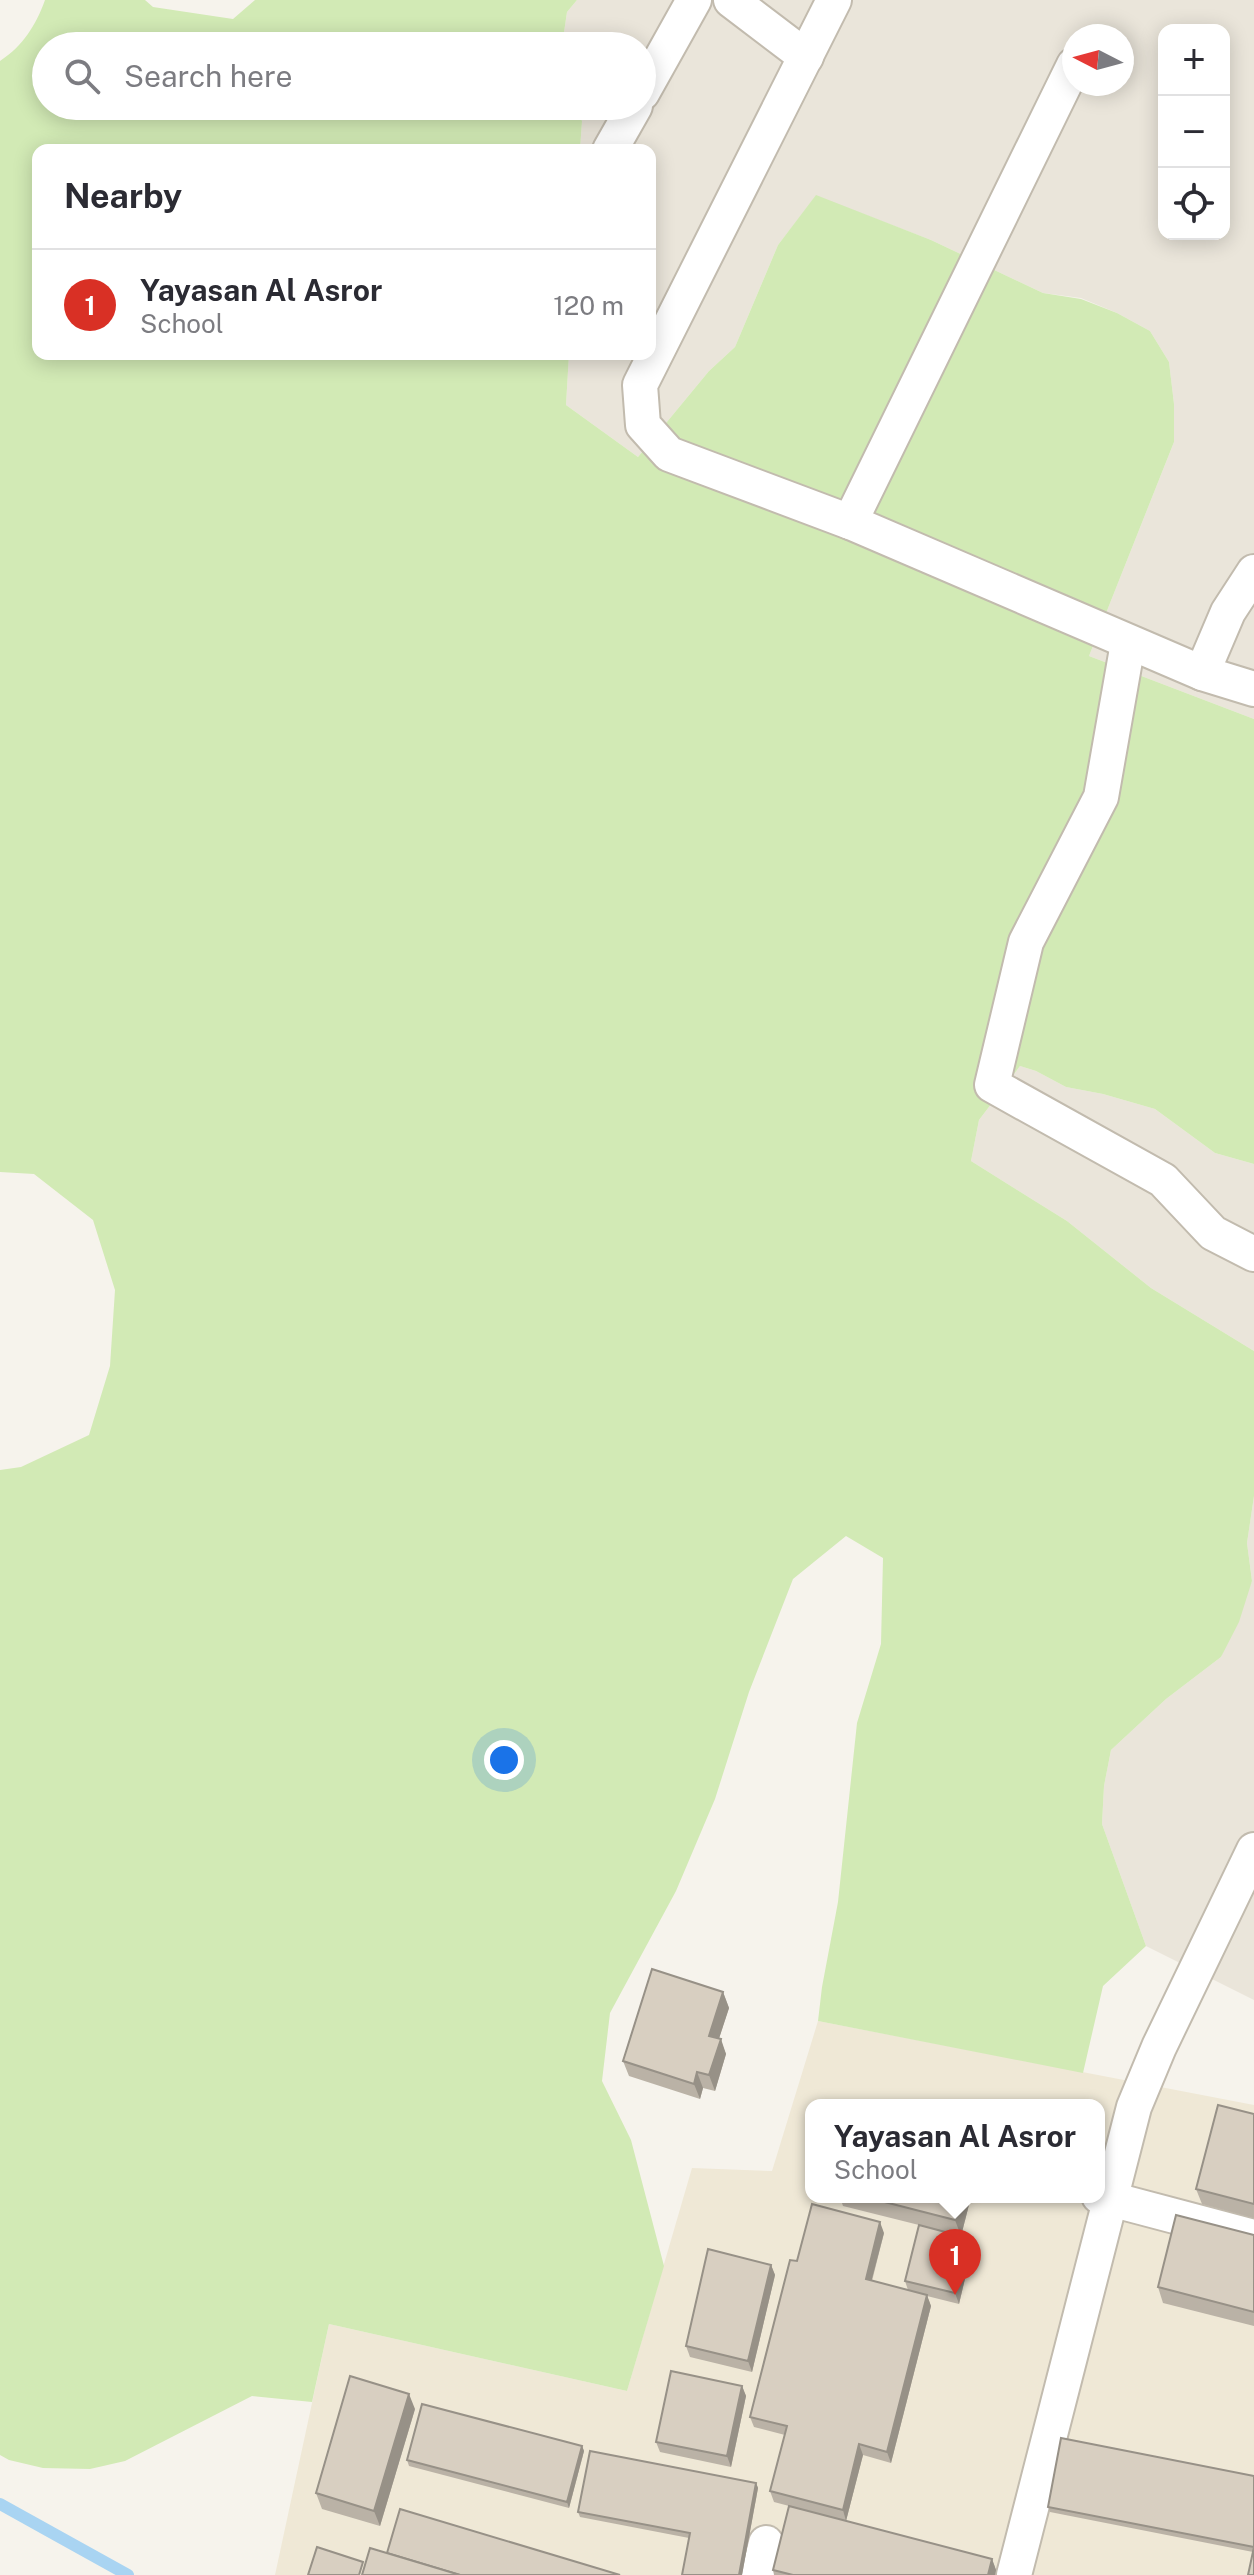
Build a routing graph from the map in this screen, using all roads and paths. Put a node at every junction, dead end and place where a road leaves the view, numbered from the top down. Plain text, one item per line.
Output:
1 (694, 0) edge
2 (731, 0) edge
3 (834, 0) edge
4 (806, 57) junction
5 (656, 68) edge
6 (1062, 89) edge
7 (627, 120) edge
8 (613, 144) edge
9 (656, 353) edge
10 (653, 360) edge
11 (850, 522) junction
12 (1254, 572) edge
13 (1128, 643) junction
14 (1202, 673) junction
15 (1254, 689) edge
16 (1254, 1254) edge
17 (1254, 1850) edge
18 (1105, 2197) edge
19 (1104, 2203) edge
20 (1254, 2237) edge
21 (1014, 2575) edge

1 - 5 street
2 - 4 street
3 - 4 street
4 - 9 street
6 - 11 street
7 - 8 street
10 - 11 street
11 - 13 street
12 - 14 street
13 - 14 street
13 - 16 street
14 - 15 street
17 - 18 street
18 - 20 street
19 - 21 street

